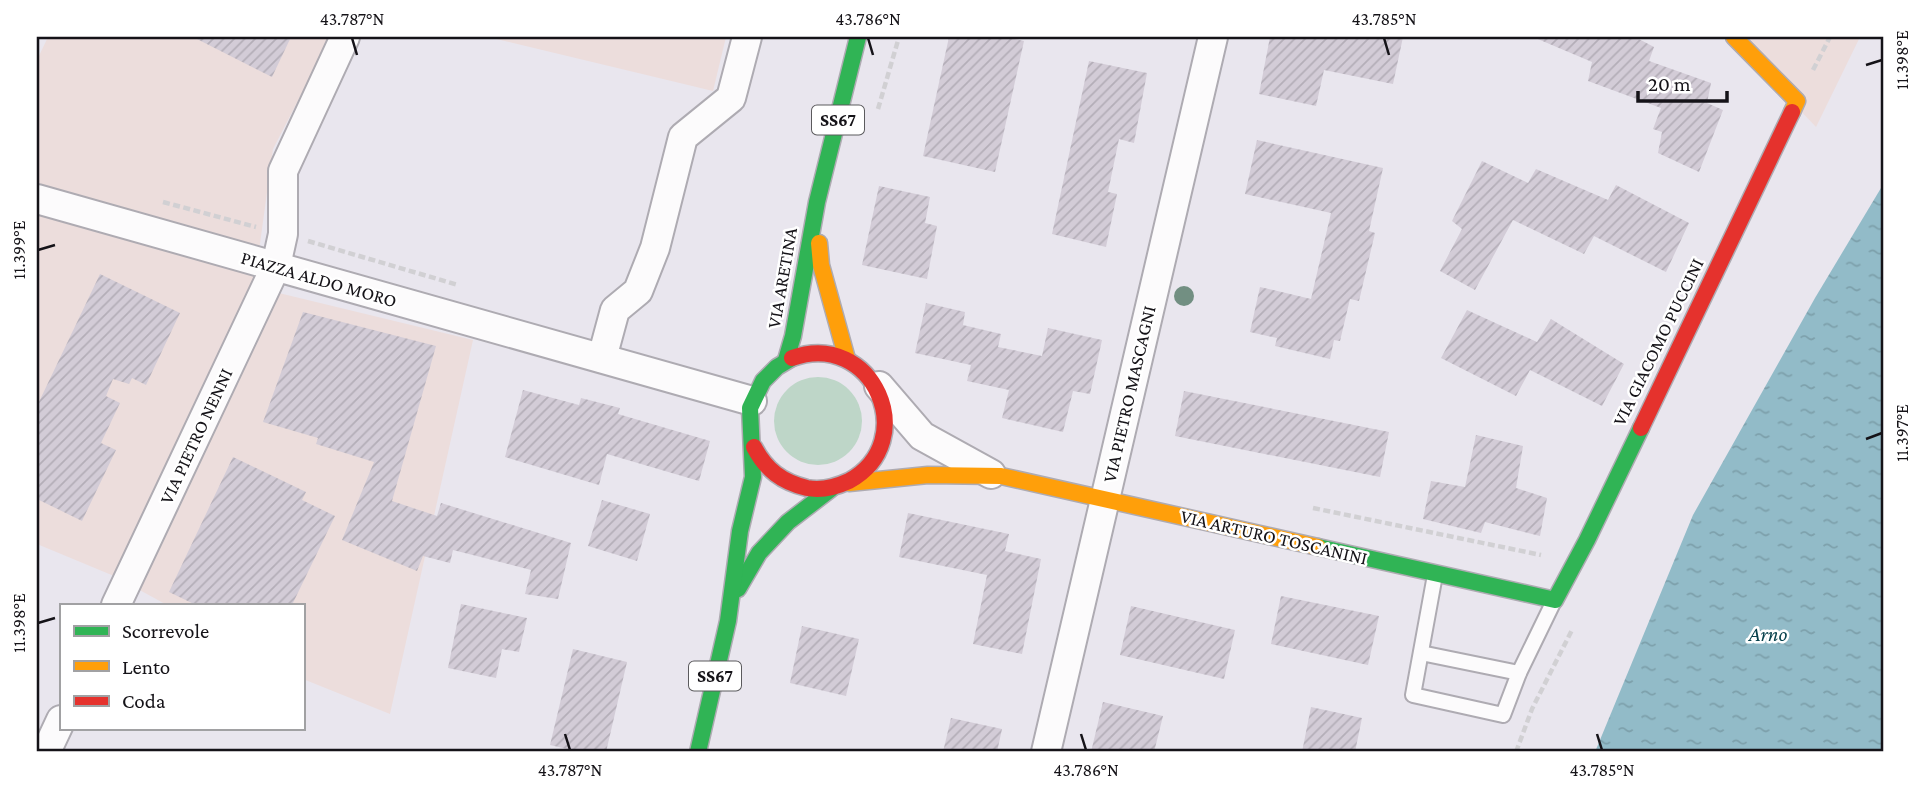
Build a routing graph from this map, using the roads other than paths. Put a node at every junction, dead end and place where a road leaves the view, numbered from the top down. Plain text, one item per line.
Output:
1 (345, 37) edge
2 (747, 37) edge
3 (858, 37) edge
4 (1213, 37) edge
5 (1734, 37) edge
6 (37, 199) edge
7 (817, 202) junction
8 (276, 267) junction
9 (602, 358) junction
10 (847, 359) junction
11 (786, 360) junction
12 (871, 377) junction
13 (752, 401) junction
14 (754, 447) junction
15 (993, 475) junction
16 (849, 483) junction
17 (831, 489) junction
18 (1104, 499) junction
19 (1436, 573) junction
20 (1555, 600) junction
21 (732, 601) junction
22 (116, 604) edge
23 (1421, 653) junction
24 (1519, 673) junction
25 (60, 722) edge
26 (46, 752) edge
27 (698, 752) edge
28 (1046, 752) edge

1 - 8 street, VIA PIETRO NENNI
2 - 9 street
3 - 7 main road, VIA ARETINA / SS67
4 - 18 street, VIA PIETRO MASCAGNI
5 - 20 main road, VIA GIACOMO PUCCINI
6 - 8 street, PIAZZA ALDO MORO
7 - 10 main road, VIA ARETINA / SS67
7 - 11 main road, VIA ARETINA / SS67
8 - 9 street, PIAZZA ALDO MORO
8 - 22 street, VIA PIETRO NENNI
9 - 13 street, PIAZZA ALDO MORO
10 - 11 main road
10 - 12 main road
11 - 13 main road
12 - 15 street, VIA ARTURO TOSCANINI
12 - 16 main road, SS67
13 - 14 main road, SS67
14 - 17 main road, SS67
14 - 21 main road, SS67
15 - 16 main road, VIA ARTURO TOSCANINI
15 - 18 main road, VIA ARTURO TOSCANINI
16 - 17 main road, SS67
17 - 21 main road, SS67
18 - 19 main road, VIA ARTURO TOSCANINI
18 - 28 street, VIA PIETRO MASCAGNI
19 - 20 main road, VIA ARTURO TOSCANINI
19 - 23 lane
20 - 24 lane
21 - 27 main road, SS67
23 - 24 lane
23 - 24 lane
25 - 26 street

